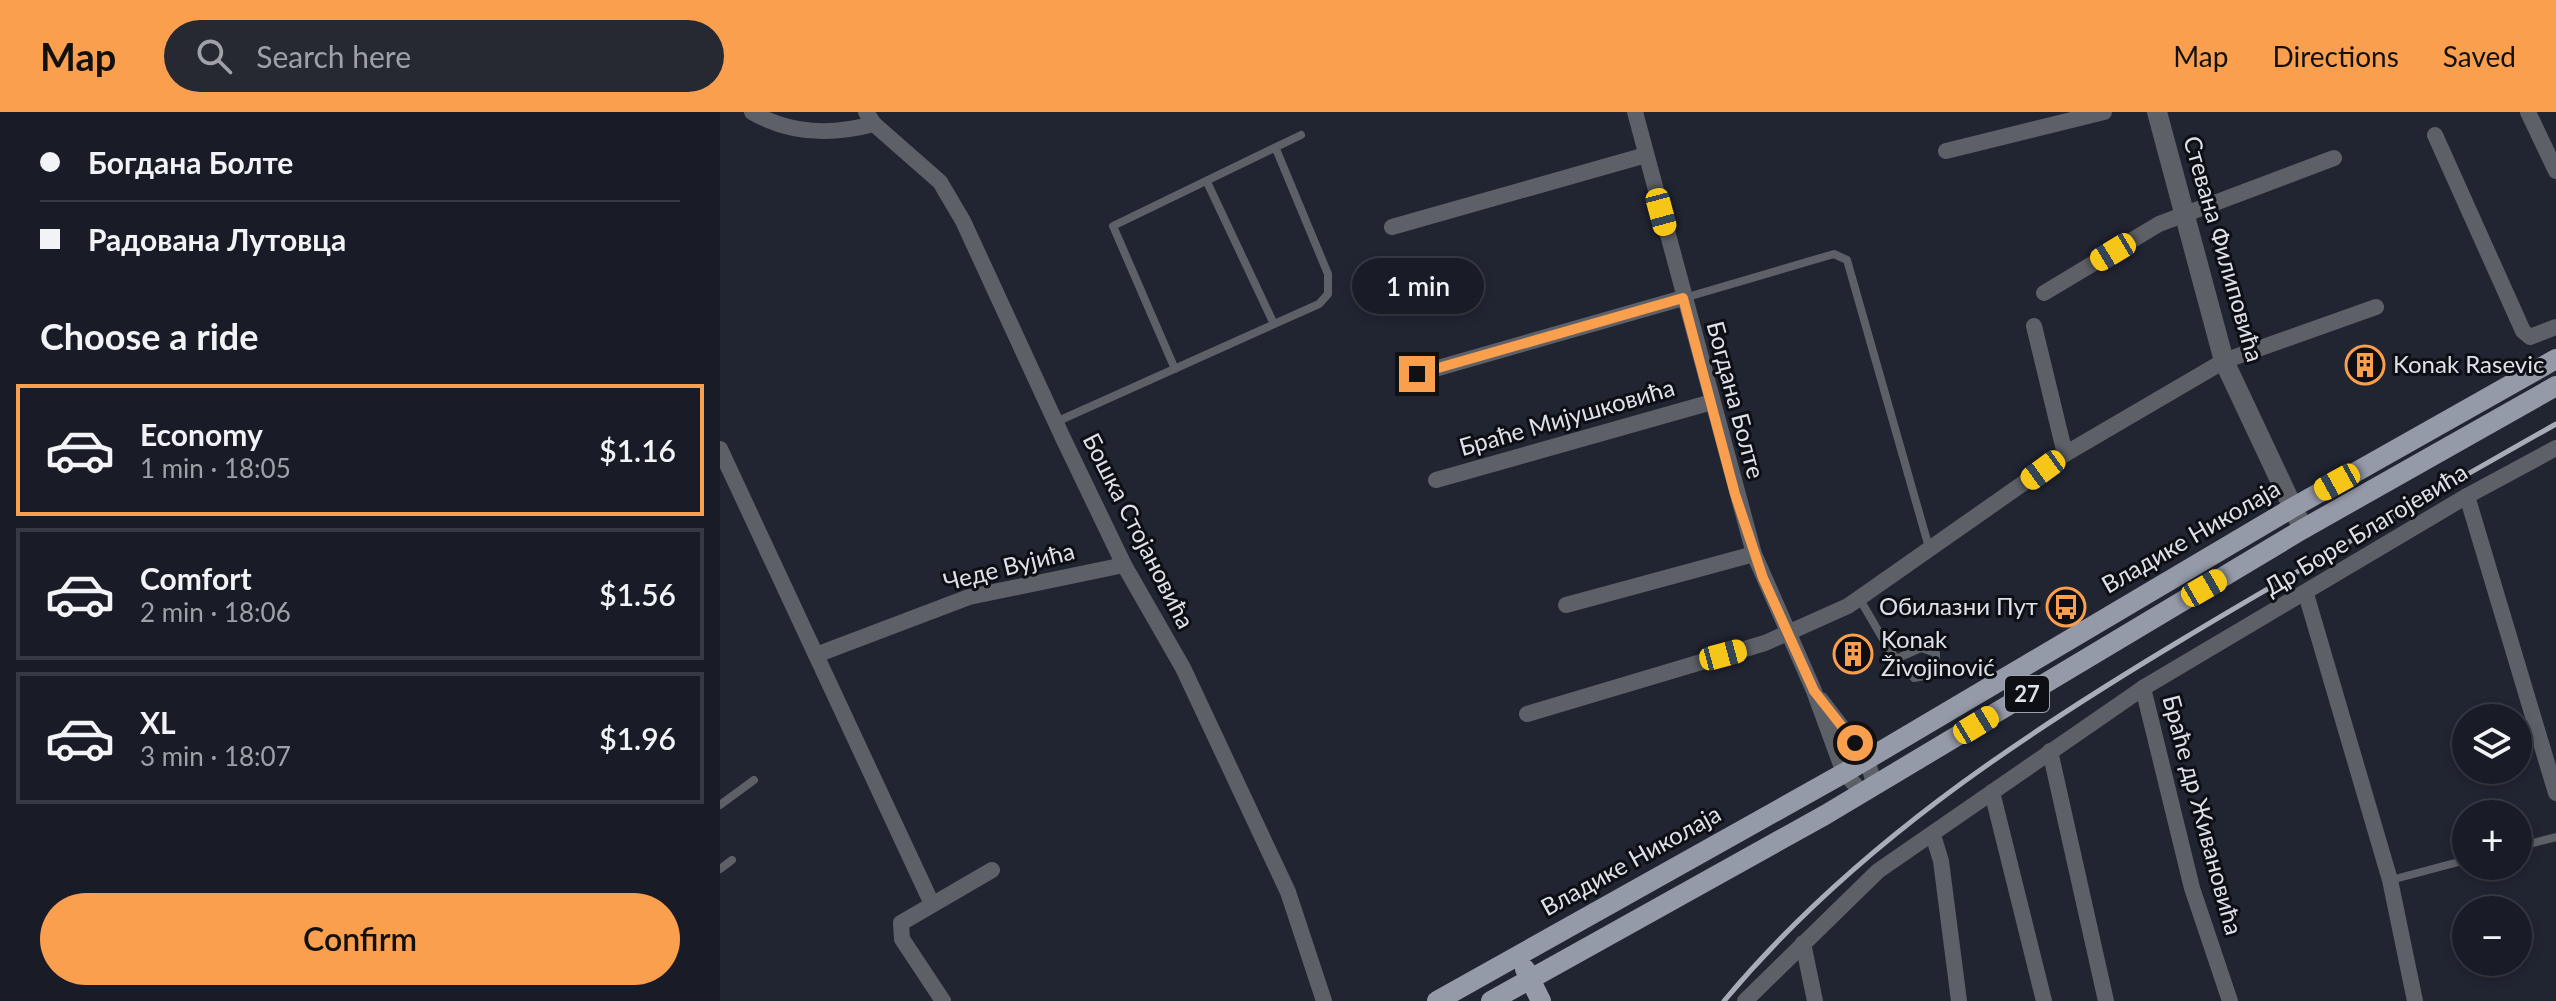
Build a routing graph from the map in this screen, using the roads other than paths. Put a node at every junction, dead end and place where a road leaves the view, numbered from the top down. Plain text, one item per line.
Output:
1 (752, 112) edge
2 (1635, 112) edge
3 (2104, 112) edge
4 (2157, 112) edge
5 (2528, 112) edge
6 (870, 118) edge
7 (1301, 135) dead end
8 (2435, 135) dead end
9 (1276, 149) junction
10 (1946, 151) dead end
11 (1646, 155) junction
12 (2334, 158) dead end
13 (2556, 171) edge
14 (1207, 182) junction
15 (2187, 212) junction
16 (1392, 227) dead end
17 (2044, 293) dead end
18 (1683, 298) junction
19 (2376, 307) dead end
20 (1274, 324) junction
21 (2034, 326) dead end
22 (2556, 327) edge
23 (2556, 359) edge
24 (2224, 361) junction
25 (1175, 369) junction
26 (1417, 374) dead end
27 (2556, 386) edge
28 (1712, 402) junction
29 (1055, 422) junction
30 (2556, 448) edge
31 (720, 449) edge
32 (2065, 454) junction
33 (1436, 480) dead end
34 (2467, 496) junction
35 (2292, 508) junction
36 (2303, 529) junction
37 (1930, 551) junction
38 (1754, 554) junction
39 (1124, 565) junction
40 (2306, 594) junction
41 (1860, 600) junction
42 (1566, 605) dead end
43 (1789, 634) junction
44 (816, 655) junction
45 (1898, 658) junction
46 (2143, 688) junction
47 (1814, 691) junction
48 (1527, 714) dead end
49 (2050, 751) junction
50 (1867, 760) junction
51 (1844, 773) junction
52 (754, 780) dead end
53 (1869, 789) junction
54 (1992, 792) junction
55 (2556, 793) edge
56 (720, 805) edge
57 (1933, 835) junction
58 (2556, 837) edge
59 (2532, 843) edge
60 (732, 860) dead end
61 (2452, 864) edge
62 (720, 869) edge
63 (992, 870) dead end
64 (2390, 880) junction
65 (932, 904) junction
66 (1803, 943) junction
67 (1509, 958) junction
68 (1520, 989) edge
69 (943, 1001) edge
70 (1324, 1001) edge
71 (1437, 1001) edge
72 (1491, 1001) edge
73 (1541, 1001) edge
74 (1745, 1001) edge
75 (1815, 1001) edge
76 (1959, 1001) edge
77 (2044, 1001) edge
78 (2106, 1001) edge
79 (2230, 1001) edge
80 (2415, 1001) edge

1 - 6 street
2 - 11 street, Богдана Болте
3 - 10 street
4 - 15 street, Стевана Филиповића
5 - 13 street
6 - 29 street, Бошка Стојановића
7 - 9 lane
8 - 22 street
9 - 14 lane
9 - 20 lane
11 - 16 street
11 - 18 street, Богдана Болте
12 - 15 street
14 - 20 lane
14 - 25 lane
15 - 17 street
15 - 24 street, Стевана Филиповића
18 - 26 street
18 - 28 street, Богдана Болте
18 - 37 lane
19 - 24 street
20 - 25 lane
21 - 32 street
23 - 35 main road, Владике Николаја / 27
24 - 32 street
24 - 35 street, Стевана Филиповића
25 - 29 lane
27 - 36 main road, Владике Николаја / 27
28 - 33 street, Браће Мијушковића
28 - 38 street, Богдана Болте
29 - 39 street, Бошка Стојановића
30 - 34 street, Др Боре Благојевића
31 - 44 street
32 - 37 street
34 - 40 street, Др Боре Благојевића
34 - 55 street
35 - 36 street, Стевана Филиповића
35 - 50 main road, Владике Николаја / 27
36 - 53 main road, Владике Николаја / 27
37 - 41 street
38 - 42 street
38 - 43 street, Богдана Болте
39 - 44 street, Чеде Вујића
39 - 70 street, Бошка Стојановића
40 - 46 street, Др Боре Благојевића
40 - 64 street
41 - 43 street
41 - 45 lane
43 - 47 street, Богдана Болте
43 - 48 street
44 - 65 street
45 - 45 lane
46 - 49 street, Др Боре Благојевића
46 - 79 street, Браће др Живановића
47 - 50 street, Богдана Болте
47 - 51 street, Богдана Болте
49 - 54 street, Др Боре Благојевића
49 - 78 street
50 - 51 main road, Владике Николаја / 27
50 - 53 street, Богдана Болте
51 - 53 street, Богдана Болте
51 - 67 main road, Владике Николаја / 27
52 - 56 lane
53 - 68 main road, Владике Николаја / 27
54 - 57 street, Др Боре Благојевића
54 - 77 street
57 - 66 street, Др Боре Благојевића
57 - 76 street
58 - 59 lane
60 - 62 lane
61 - 64 lane
63 - 65 street
64 - 80 street
65 - 69 street
66 - 74 street, Др Боре Благојевића
66 - 75 street
67 - 68 main road
67 - 71 main road, Владике Николаја
68 - 72 main road, Владике Николаја
68 - 73 main road

